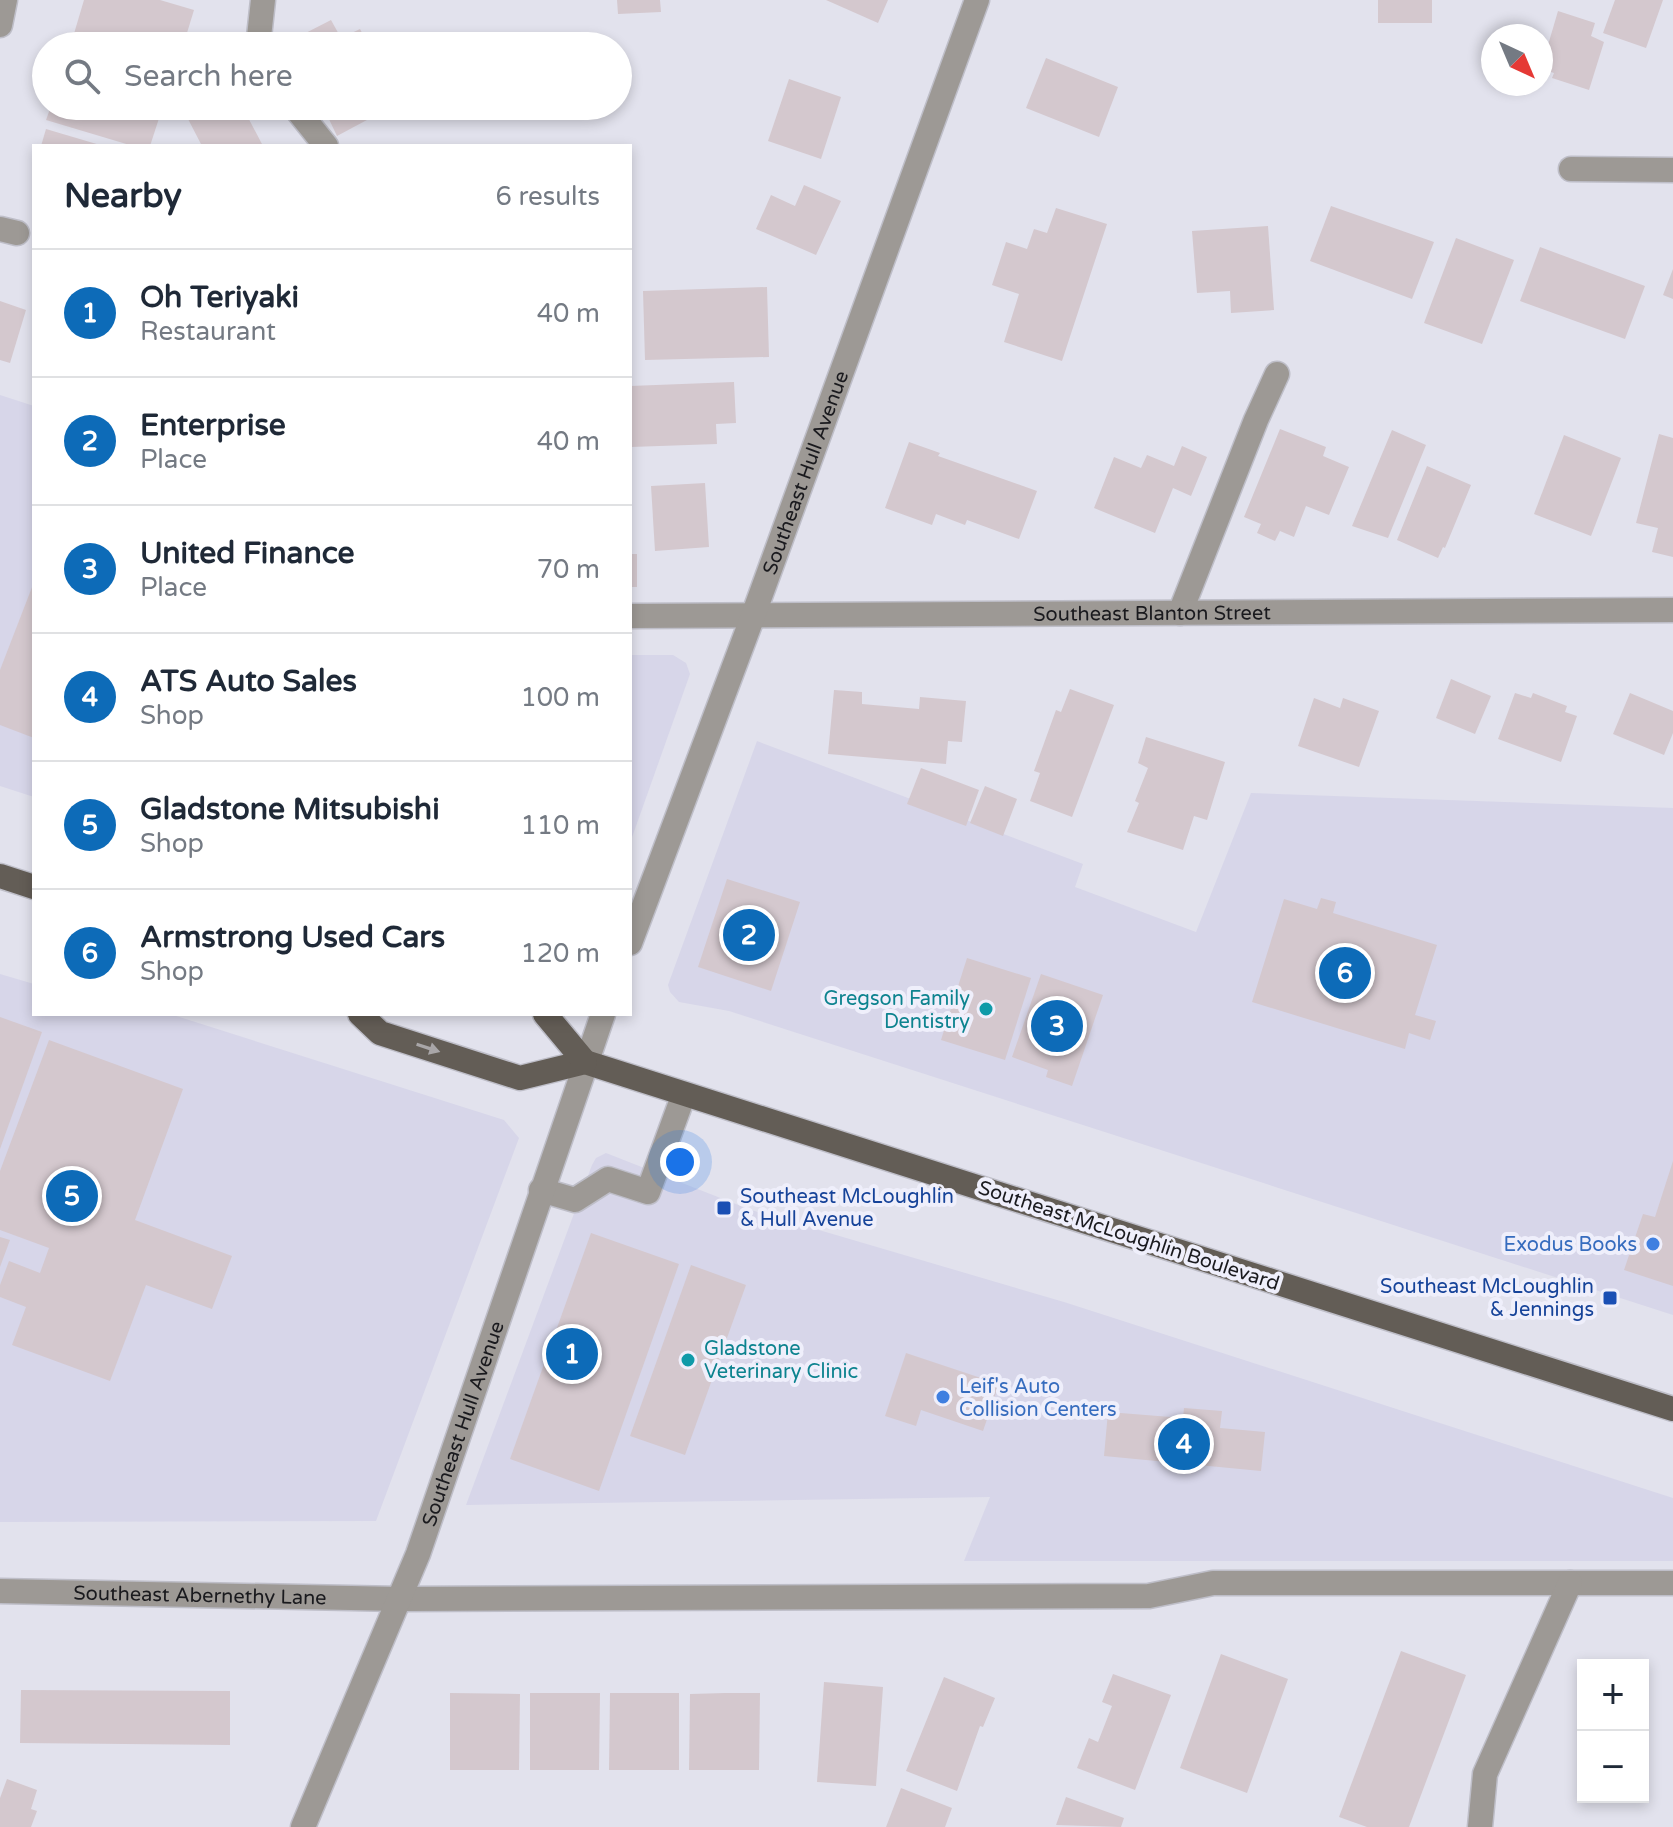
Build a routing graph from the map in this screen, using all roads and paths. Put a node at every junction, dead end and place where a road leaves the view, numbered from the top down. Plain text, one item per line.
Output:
1 (5, 0) edge
2 (263, 0) edge
3 (977, 0) edge
4 (0, 25) edge
5 (260, 32) edge
6 (305, 120) edge
7 (324, 144) edge
8 (1571, 169) dead end
9 (1673, 170) edge
10 (1277, 374) dead end
11 (1673, 610) edge
12 (1180, 613) junction
13 (632, 616) edge
14 (753, 616) junction
15 (0, 876) edge
16 (32, 886) edge
17 (632, 938) edge
18 (362, 1016) edge
19 (547, 1016) edge
20 (602, 1016) edge
21 (585, 1062) junction
22 (684, 1094) junction
23 (541, 1190) junction
24 (1673, 1409) edge
25 (1570, 1583) junction
26 (1673, 1583) edge
27 (0, 1591) edge
28 (399, 1599) junction
29 (303, 1827) edge
30 (1480, 1827) edge

1 - 4 street
2 - 5 street
3 - 14 street, Southeast Hull Avenue
6 - 7 street
8 - 9 street
10 - 12 street
11 - 12 street, Southeast Blanton Street
12 - 14 street, Southeast Blanton Street
13 - 14 street, Southeast Blanton Street
14 - 17 street, Southeast Hull Avenue
15 - 16 main road
18 -> 21 main road
19 - 21 main road
20 - 21 street, Southeast Hull Avenue
21 - 22 main road, Southeast McLoughlin Boulevard
21 - 23 street, Southeast Hull Avenue
22 - 23 street
22 - 24 main road, Southeast McLoughlin Boulevard
23 - 28 street, Southeast Hull Avenue
25 - 26 street, Southeast Abernethy Lane
25 - 28 street, Southeast Abernethy Lane
25 - 30 street
27 - 28 street, Southeast Abernethy Lane
28 - 29 street, Southeast Hull Avenue

